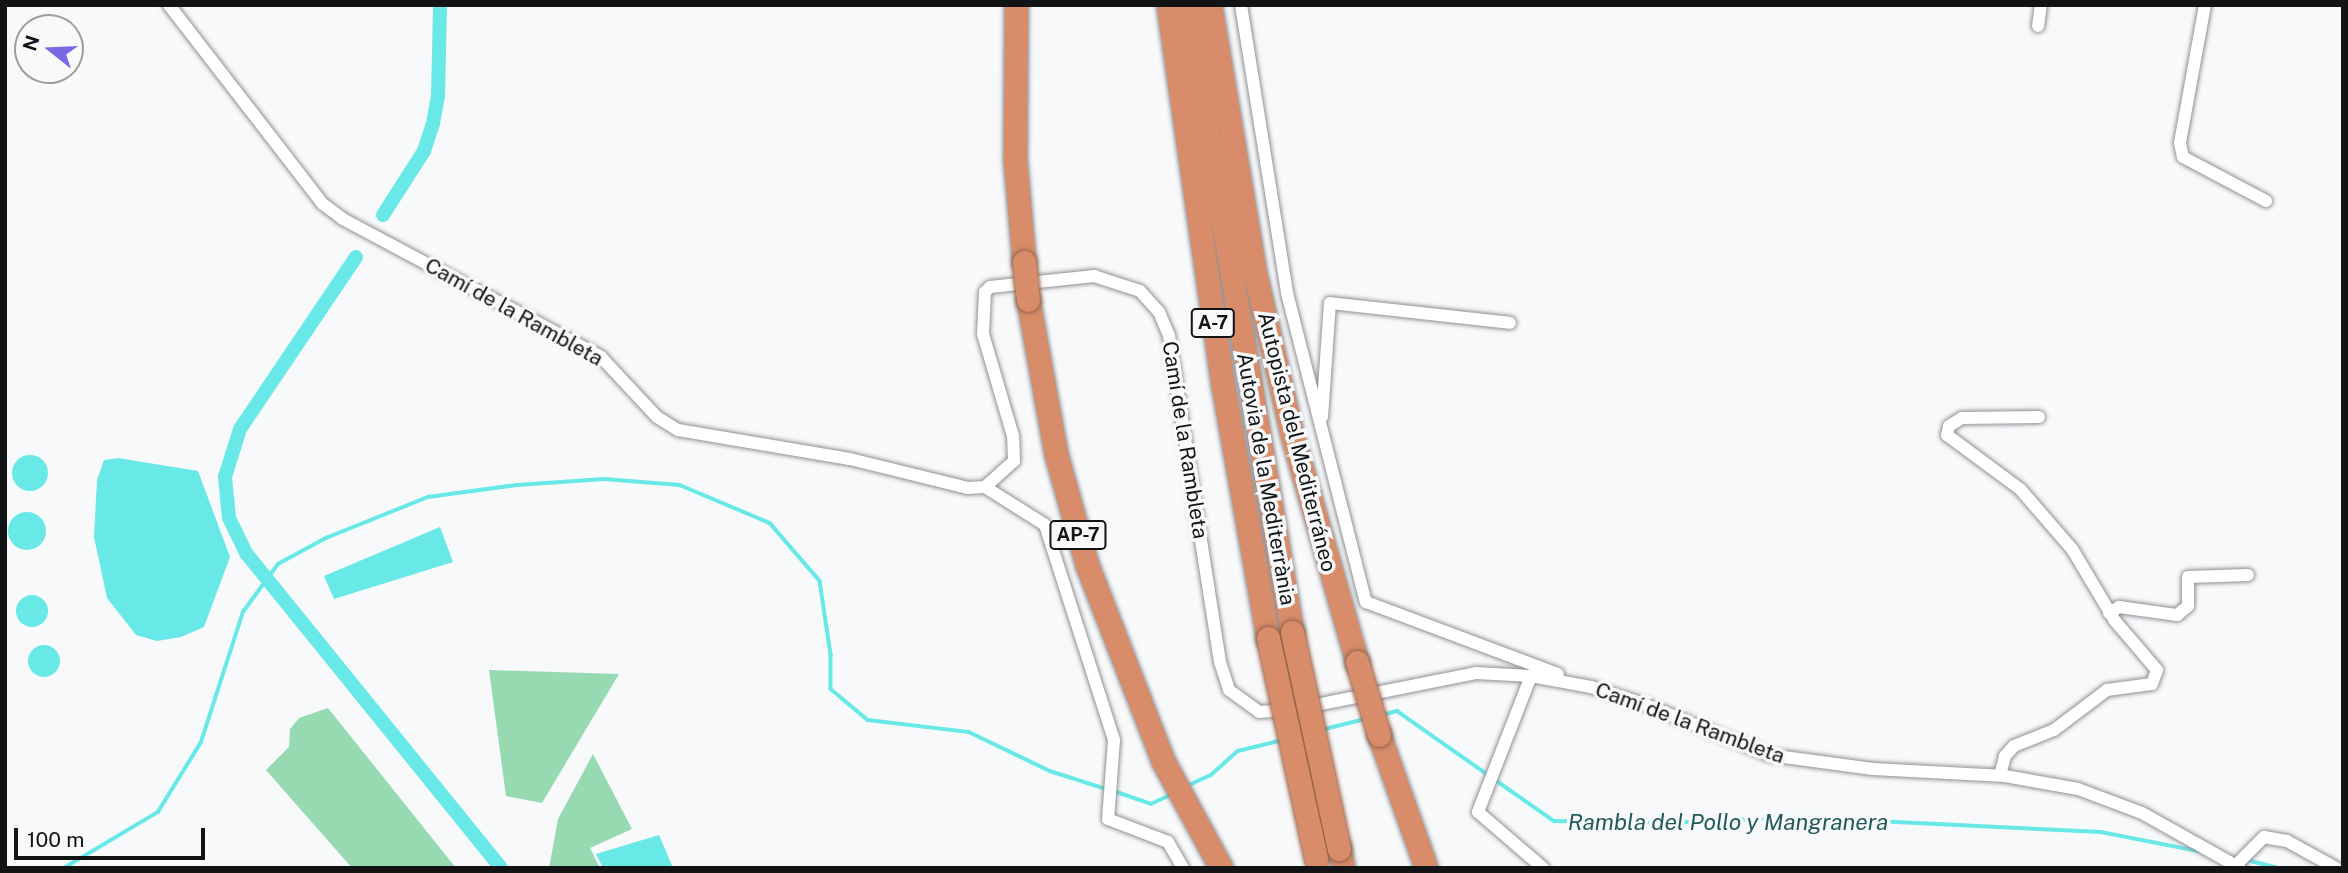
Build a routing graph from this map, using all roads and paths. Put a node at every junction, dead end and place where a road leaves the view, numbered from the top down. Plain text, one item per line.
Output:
1 (169, 5) edge
2 (1016, 5) edge
3 (1168, 5) edge
4 (1191, 5) edge
5 (1210, 5) edge
6 (1241, 5) edge
7 (2041, 5) edge
8 (2205, 5) edge
9 (2038, 26) dead end
10 (2266, 201) dead end
11 (1510, 323) dead end
12 (2039, 417) dead end
13 (1322, 428) junction
14 (985, 487) junction
15 (2248, 575) dead end
16 (2109, 613) junction
17 (1531, 676) junction
18 (1591, 687) junction
19 (2000, 775) junction
20 (1341, 858) edge
21 (1317, 864) edge
22 (2238, 867) edge
23 (1183, 868) edge
24 (1221, 868) edge
25 (1426, 868) edge
26 (1543, 868) edge
27 (2336, 868) edge

1 - 14 street, Camí de la Rambleta
2 - 24 highway, AP-7, bridge
3 - 21 highway, Autovia de la Mediterrània / A-7, bridge
4 - 20 highway, Autovia de la Mediterrània / A-7, bridge
5 - 25 highway, Autopista del Mediterráneo, bridge
6 - 13 street
7 - 9 street
8 - 10 street
11 - 13 street
12 - 16 street
13 - 18 street
14 - 17 street, Camí de la Rambleta
14 - 23 street
15 - 16 street
16 - 19 street
17 - 18 street, Camí de la Rambleta
17 - 26 street
18 - 19 street, Camí de la Rambleta
19 - 22 street, Camí de la Rambleta
22 - 27 street

